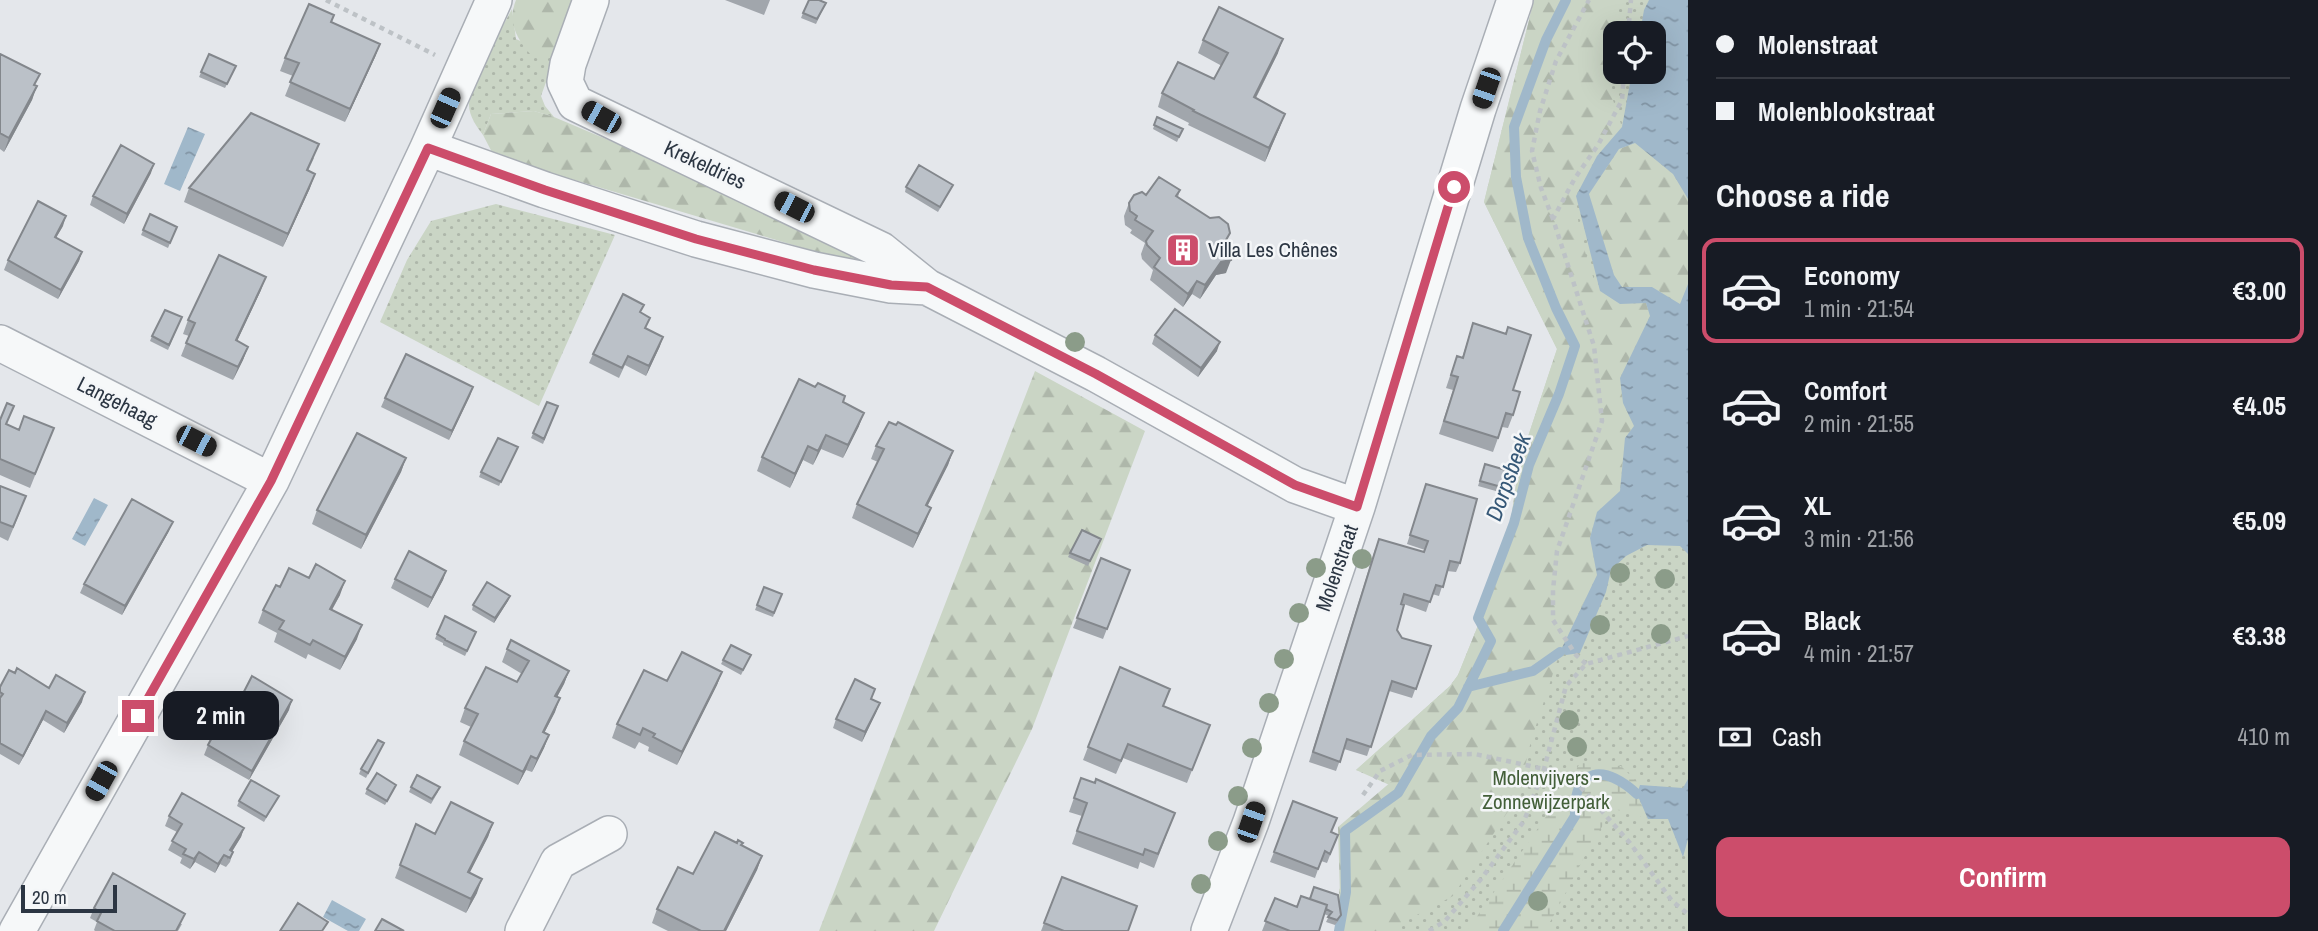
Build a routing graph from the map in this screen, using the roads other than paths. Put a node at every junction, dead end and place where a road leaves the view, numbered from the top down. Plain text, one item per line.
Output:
1 (494, 0) edge
2 (591, 0) edge
3 (1515, 0) edge
4 (428, 148) junction
5 (927, 287) junction
6 (0, 343) edge
7 (271, 481) junction
8 (1357, 507) junction
9 (609, 834) dead end
10 (18, 931) edge
11 (523, 931) edge
12 (1209, 931) edge

1 - 4 street
2 - 5 street, Krekeldries
3 - 8 street, Molenstraat
4 - 5 street
4 - 7 street
5 - 8 street
6 - 7 street, Langehaag
7 - 10 street
8 - 12 street, Molenstraat
9 - 11 street

